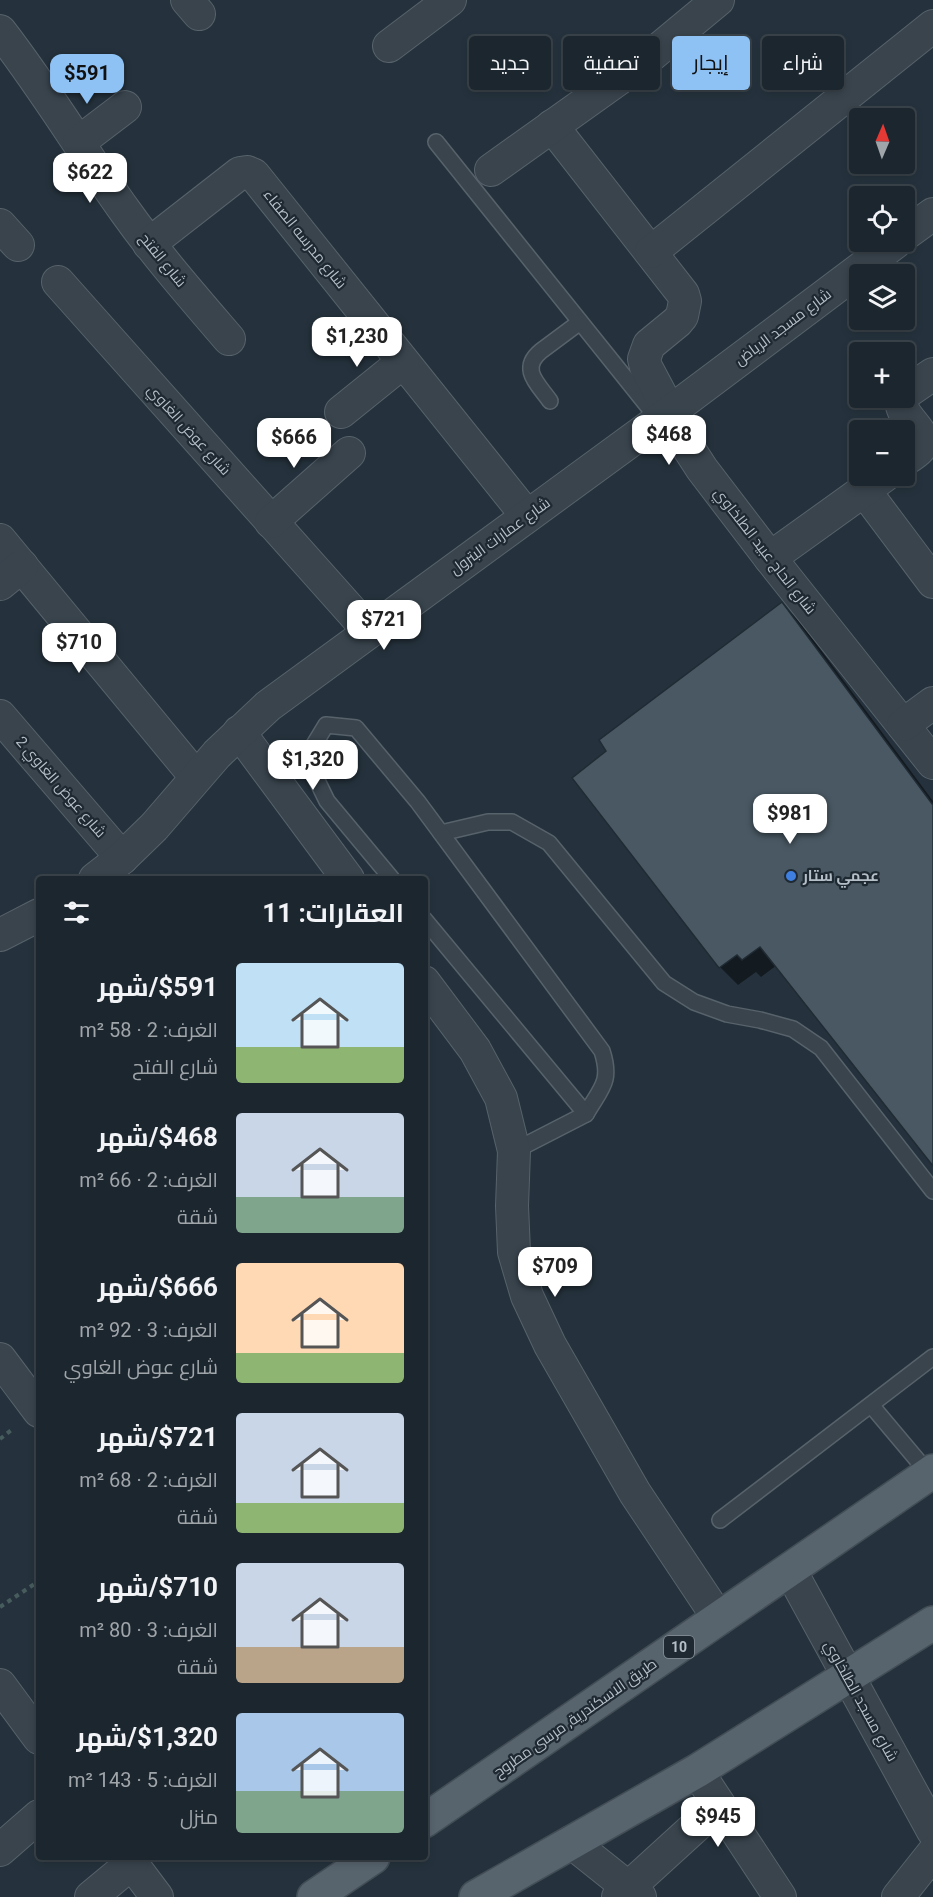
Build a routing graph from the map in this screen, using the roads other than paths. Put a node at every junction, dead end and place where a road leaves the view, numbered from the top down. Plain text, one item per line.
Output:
1 (450, 0) edge
2 (718, 0) edge
3 (933, 27) edge
4 (0, 31) edge
5 (389, 46) dead end
6 (125, 107) dead end
7 (552, 126) junction
8 (79, 142) junction
9 (436, 142) dead end
10 (491, 170) dead end
11 (933, 214) edge
12 (915, 227) edge
13 (149, 244) junction
14 (651, 252) junction
15 (883, 252) edge
16 (58, 282) dead end
17 (580, 322) junction
18 (229, 339) dead end
19 (403, 362) junction
20 (933, 374) edge
21 (915, 386) edge
22 (550, 401) dead end
23 (341, 412) dead end
24 (664, 416) junction
25 (915, 427) edge
26 (915, 452) edge
27 (349, 453) dead end
28 (870, 486) edge
29 (876, 486) edge
30 (527, 516) junction
31 (271, 522) junction
32 (0, 540) edge
33 (770, 558) junction
34 (11, 575) edge
35 (933, 582) edge
36 (369, 631) junction
37 (933, 703) edge
38 (0, 716) edge
39 (903, 725) junction
40 (238, 732) junction
41 (933, 764) edge
42 (196, 777) junction
43 (441, 833) junction
44 (122, 858) junction
45 (99, 876) edge
46 (346, 876) edge
47 (390, 876) edge
48 (36, 916) edge
49 (428, 924) edge
50 (0, 934) edge
51 (428, 987) edge
52 (586, 1114) junction
53 (514, 1151) junction
54 (933, 1191) edge
55 (933, 1357) edge
56 (0, 1359) edge
57 (871, 1405) junction
58 (36, 1407) edge
59 (931, 1473) edge
60 (720, 1520) dead end
61 (790, 1570) junction
62 (719, 1619) junction
63 (933, 1623) edge
64 (848, 1677) junction
65 (0, 1685) edge
66 (36, 1734) edge
67 (697, 1771) junction
68 (925, 1796) edge
69 (719, 1805) junction
70 (428, 1818) edge
71 (36, 1819) edge
72 (933, 1831) edge
73 (571, 1842) junction
74 (0, 1850) edge
75 (933, 1853) edge
76 (130, 1860) edge
77 (369, 1860) edge
78 (629, 1894) edge
79 (91, 1897) edge
80 (157, 1897) edge
81 (314, 1897) edge
82 (476, 1897) edge
83 (780, 1897) edge
84 (898, 1897) edge

1 - 5 street
2 - 7 street
3 - 14 street
4 - 8 street, شارع الفتح
6 - 8 street
7 - 10 street
7 - 14 street, شارع الحاج عبيد الطلخاوي
8 - 13 street, شارع الفتح
9 - 17 lane
11 - 12 street
13 - 18 street, شارع الفتح
13 - 19 street, شارع مدرسه الصفاء
14 - 24 street, شارع الحاج عبيد الطلخاوي
15 - 24 street, شارع مسجد الرياض
16 - 31 street, شارع عوض الغاوي
17 - 22 lane
17 - 24 lane
19 - 23 street
19 - 30 street, شارع مدرسه الصفاء
20 - 21 street
24 - 30 street, شارع عمارات البترول
24 - 33 street, شارع الحاج عبيد الطلخاوي
25 - 26 street
27 - 31 street
28 - 33 street
29 - 35 street
30 - 36 street, شارع عمارات البترول
31 - 36 street, شارع عوض الغاوي
32 - 34 street
33 - 39 street, شارع الحاج عبيد الطلخاوي
34 - 42 street
36 - 40 street, شارع عمارات البترول
37 - 39 street
38 - 44 street, شارع عوض الغاوي 2
39 - 41 street, شارع الحاج عبيد الطلخاوي
40 - 42 street, شارع عمارات البترول
40 - 46 street
42 - 44 street, شارع عمارات البترول
43 - 47 lane
43 - 52 lane
43 - 54 lane
44 - 45 street, شارع عمارات البترول
48 - 50 street
49 - 52 lane
51 - 53 street
52 - 53 lane
53 - 62 street
55 - 57 lane
56 - 58 street
57 - 59 lane
57 - 60 lane
59 - 61 main road, طريق الاسكندرية, مرسى مطروح / 10
61 - 62 main road, طريق الاسكندرية, مرسى مطروح / 10
61 - 64 street, شارع مسجد الطلخاوي
62 - 70 main road, طريق الاسكندرية, مرسى مطروح / 10
63 - 64 main road
64 - 67 main road
64 - 68 street, شارع مسجد الطلخاوي
65 - 66 street
67 - 69 street
67 - 73 main road
68 - 72 street, شارع مسجد الطلخاوي
69 - 78 street
69 - 83 street
71 - 74 street
73 - 78 street
73 - 82 main road
75 - 84 street
76 - 79 street
76 - 80 street
77 - 81 main road

